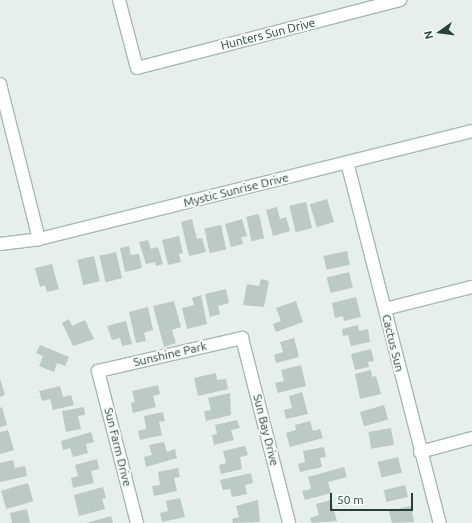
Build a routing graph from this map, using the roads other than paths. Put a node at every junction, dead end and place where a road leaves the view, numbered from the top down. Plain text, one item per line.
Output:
1 (119, 0) edge
2 (400, 0) edge
3 (0, 84) edge
4 (472, 131) edge
5 (347, 162) junction
6 (39, 239) junction
7 (0, 244) edge
8 (472, 287) edge
9 (385, 309) junction
10 (242, 338) joint
11 (98, 371) joint
12 (472, 438) edge
13 (420, 452) junction
14 (137, 523) edge
15 (289, 523) edge
16 (440, 523) edge

1 - 2 street, Hunters Sun Drive
3 - 6 street
4 - 5 street, Mystic Sunrise Drive
5 - 6 street, Mystic Sunrise Drive
5 - 9 street, Cactus Sun
6 - 7 street, Mystic Sunrise Drive
8 - 9 street
9 - 13 street, Cactus Sun
10 - 11 street, Sunshine Park
10 - 15 street, Sun Bay Drive
11 - 14 street, Sun Farm Drive
12 - 13 street
13 - 16 street, Cactus Sun

